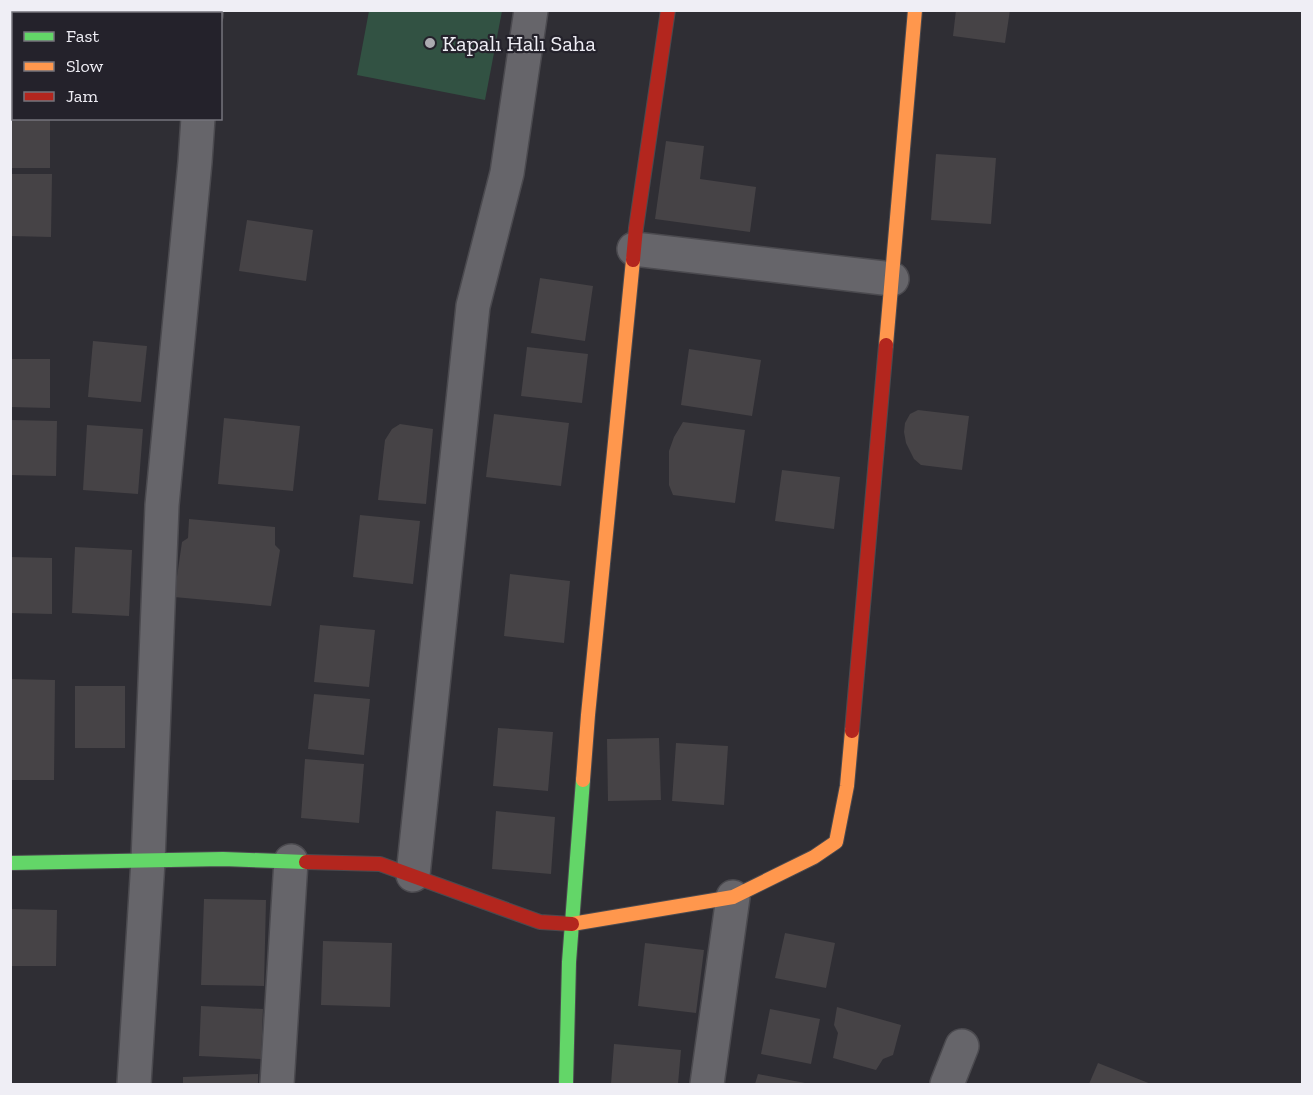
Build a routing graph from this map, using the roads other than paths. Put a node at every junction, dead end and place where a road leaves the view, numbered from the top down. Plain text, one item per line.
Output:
1 (531, 10) edge
2 (668, 10) edge
3 (915, 10) edge
4 (198, 120) edge
5 (634, 249) junction
6 (892, 279) junction
7 (148, 861) junction
8 (291, 861) junction
9 (10, 863) edge
10 (412, 875) junction
11 (733, 897) junction
12 (572, 924) junction
13 (962, 1046) dead end
14 (134, 1084) edge
15 (277, 1084) edge
16 (566, 1084) edge
17 (707, 1084) edge
18 (948, 1084) edge

1 - 10 street
2 - 5 street
3 - 6 street
4 - 7 street
5 - 6 street
5 - 12 street
6 - 11 street
7 - 8 street
7 - 9 street
7 - 14 street
8 - 10 street
8 - 15 street
10 - 12 street
11 - 12 street
11 - 17 street
12 - 16 street
13 - 18 street

